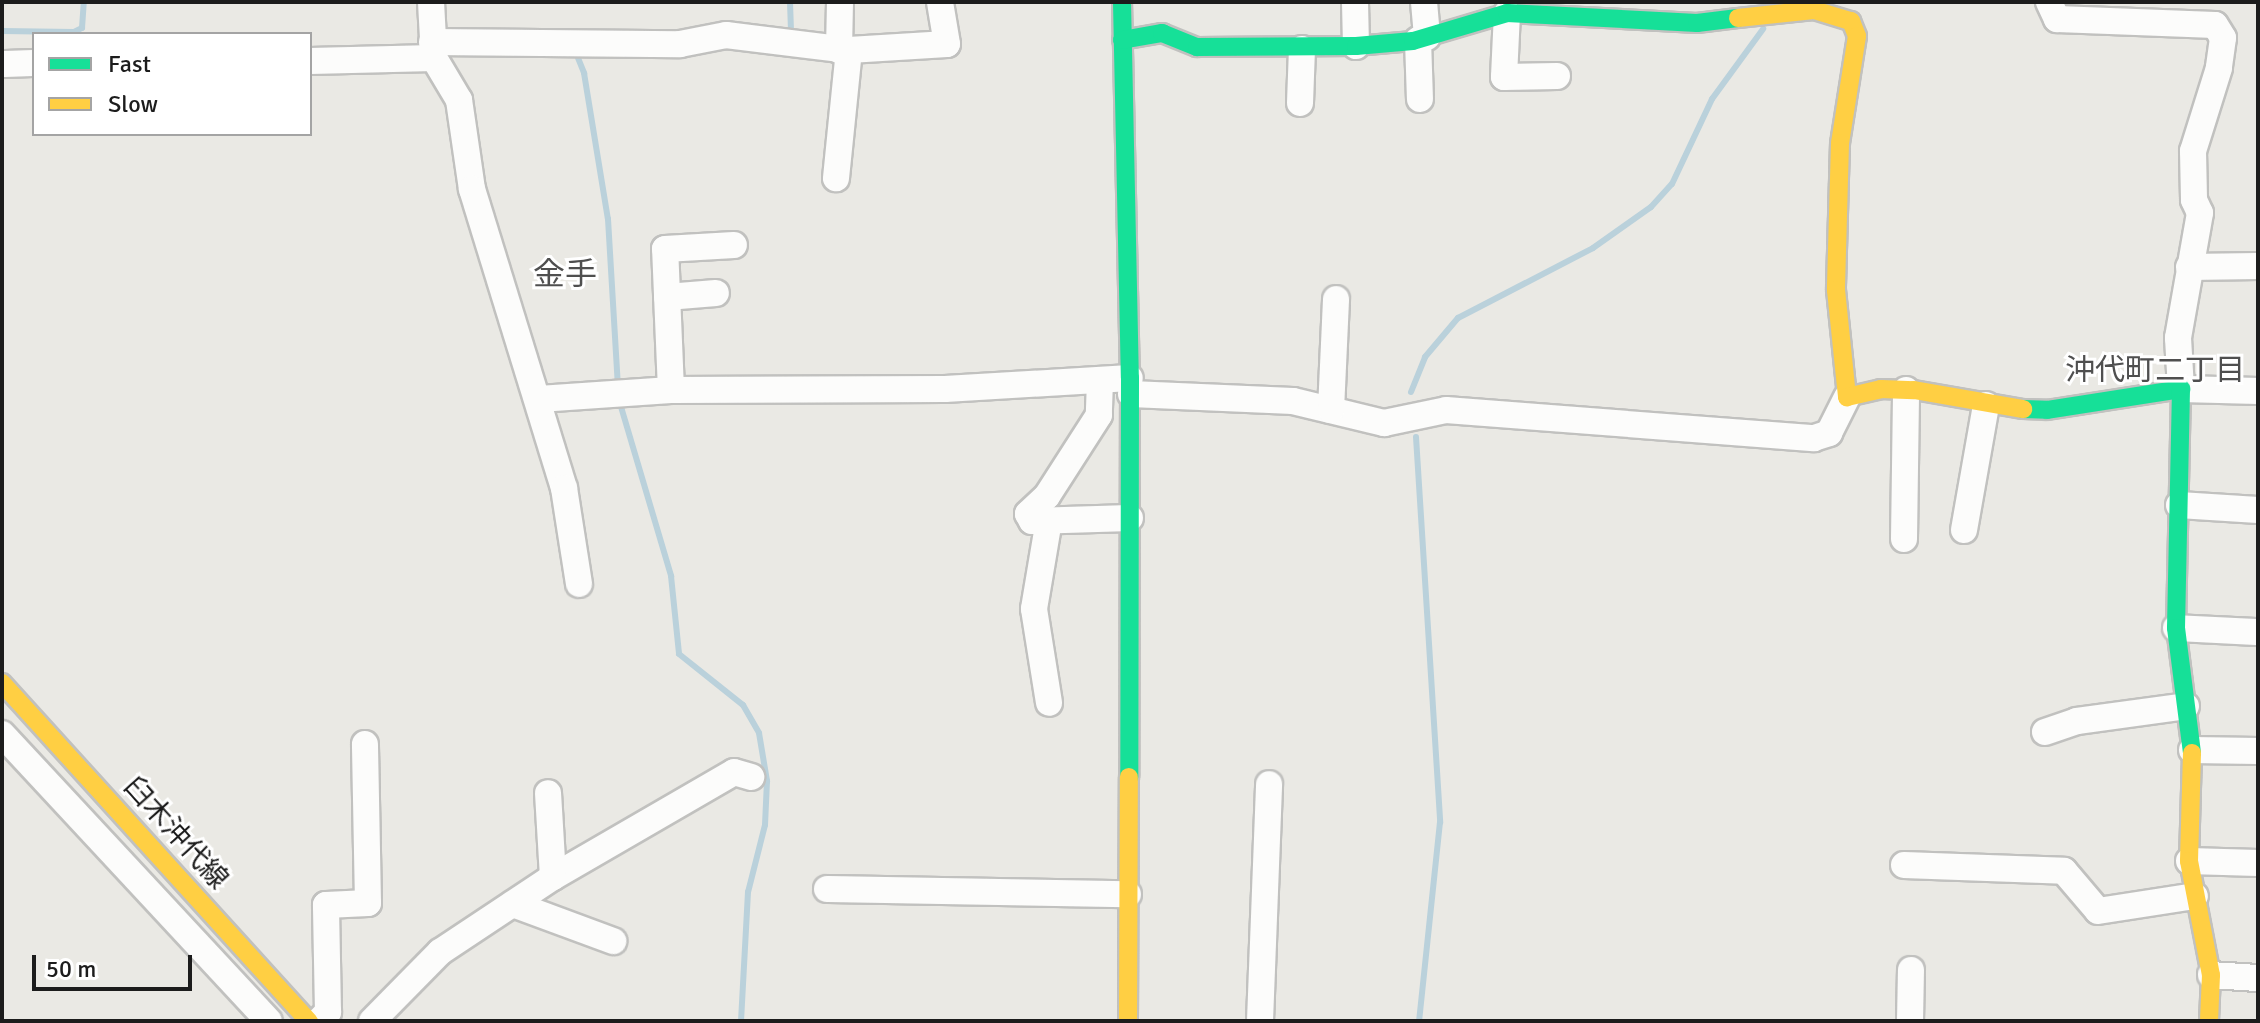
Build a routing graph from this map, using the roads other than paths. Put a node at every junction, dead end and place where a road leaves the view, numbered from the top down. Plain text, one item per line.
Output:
1 (431, 2) edge
2 (840, 2) edge
3 (940, 2) edge
4 (1122, 2) edge
5 (1355, 2) edge
6 (1424, 2) edge
7 (2049, 2) edge
8 (1540, 8) edge
9 (1772, 10) edge
10 (1507, 13) junction
11 (1422, 39) junction
12 (1122, 40) junction
13 (1356, 46) junction
14 (1302, 49) junction
15 (433, 50) junction
16 (844, 50) junction
17 (312, 61) edge
18 (32, 63) edge
19 (2, 64) edge
20 (1557, 76) dead end
21 (1420, 99) dead end
22 (1300, 103) dead end
23 (836, 178) dead end
24 (734, 245) dead end
25 (2258, 266) edge
26 (2189, 267) junction
27 (716, 293) dead end
28 (667, 297) junction
29 (1336, 299) dead end
30 (1100, 380) junction
31 (1130, 386) junction
32 (2181, 389) junction
33 (671, 390) junction
34 (1906, 390) junction
35 (2258, 391) edge
36 (1847, 397) junction
37 (539, 399) junction
38 (1986, 405) junction
39 (1331, 410) junction
40 (2179, 505) junction
41 (2258, 510) edge
42 (1130, 518) junction
43 (1049, 520) junction
44 (1964, 530) dead end
45 (1904, 539) dead end
46 (579, 584) dead end
47 (2176, 628) junction
48 (2258, 632) edge
49 (2, 683) edge
50 (1049, 703) dead end
51 (2186, 706) junction
52 (2045, 732) dead end
53 (2, 734) edge
54 (365, 744) dead end
55 (2192, 750) junction
56 (2258, 751) edge
57 (751, 777) dead end
58 (1269, 784) dead end
59 (548, 793) dead end
60 (2189, 861) junction
61 (2258, 863) edge
62 (1904, 865) dead end
63 (553, 877) junction
64 (827, 889) dead end
65 (1128, 894) junction
66 (2195, 896) junction
67 (513, 904) junction
68 (613, 941) dead end
69 (1911, 970) dead end
70 (2211, 975) junction
71 (2258, 978) edge
72 (269, 1021) edge
73 (309, 1021) edge
74 (319, 1021) edge
75 (372, 1021) edge
76 (1128, 1021) edge
77 (1260, 1021) edge
78 (1910, 1021) edge
79 (2209, 1021) edge

1 - 15 street
2 - 16 street
3 - 16 street
4 - 12 street
5 - 13 street
6 - 11 street
7 - 26 street
8 - 9 street
8 - 10 street
9 - 36 street
10 - 11 street
10 - 20 street
11 - 13 street
11 - 21 street
12 - 14 street
12 - 31 street
13 - 14 street
14 - 22 street
15 - 16 street
15 - 17 street
15 - 37 street
16 - 23 street
18 - 19 street
24 - 28 street
25 - 26 street
26 - 32 street
27 - 28 street
28 - 33 street
29 - 39 street
30 - 31 street
30 - 33 street
30 - 43 street
31 - 39 street
31 - 42 street
32 - 35 street
32 - 38 street
32 - 40 street
33 - 37 street
34 - 36 street
34 - 38 street
34 - 45 street
36 - 39 street
37 - 46 street
38 - 44 street
40 - 41 street
40 - 47 street
42 - 43 street
42 - 65 street
43 - 50 street
47 - 48 street
47 - 51 street
49 - 73 street, 臼木沖代線
51 - 52 street
51 - 55 street
53 - 72 street
54 - 74 street
55 - 56 street
55 - 60 street
57 - 63 street
58 - 77 street
59 - 63 street
60 - 61 street
60 - 66 street
62 - 66 street
63 - 67 street
64 - 65 street
65 - 76 street
66 - 70 street
67 - 68 street
67 - 75 street
69 - 78 street
70 - 71 street
70 - 79 street

